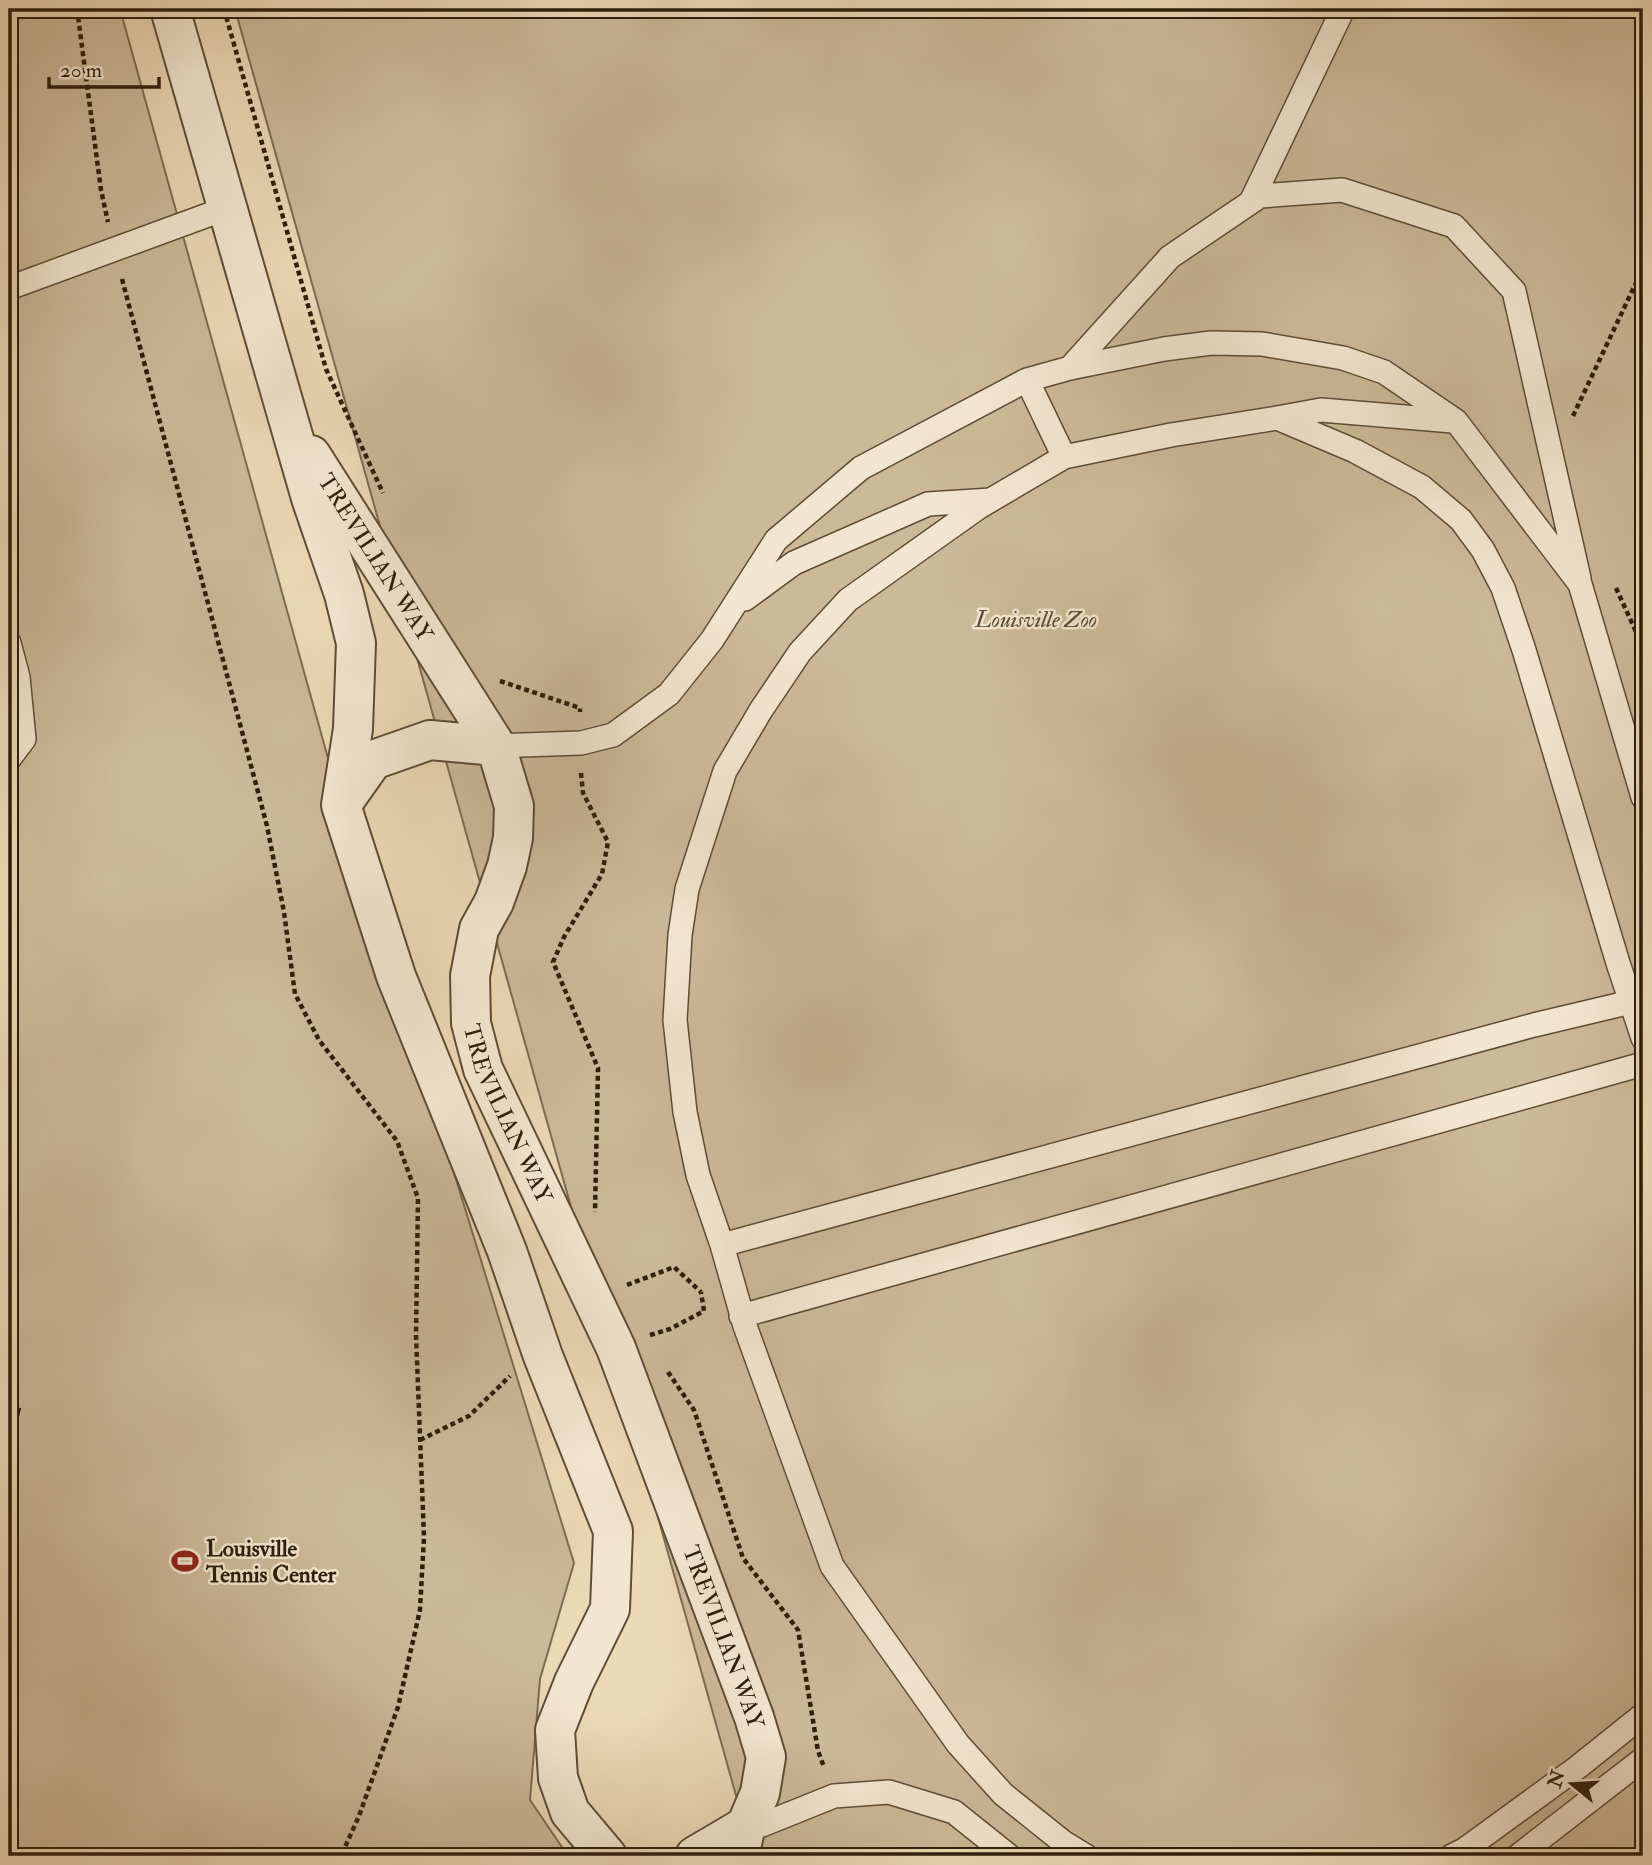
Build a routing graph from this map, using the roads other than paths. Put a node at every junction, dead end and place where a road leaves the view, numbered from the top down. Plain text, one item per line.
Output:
1 (170, 9) edge
2 (1343, 9) edge
3 (1251, 202) junction
4 (227, 208) junction
5 (9, 288) edge
6 (1070, 368) junction
7 (1027, 380) junction
8 (1277, 418) junction
9 (1457, 421) junction
10 (291, 424) junction
11 (1064, 457) junction
12 (994, 499) junction
13 (1580, 584) junction
14 (732, 608) junction
15 (9, 643) edge
16 (496, 746) junction
17 (9, 760) edge
18 (1643, 797) edge
19 (341, 805) junction
20 (1631, 1002) junction
21 (1643, 1038) edge
22 (1643, 1064) edge
23 (722, 1245) junction
24 (741, 1316) junction
25 (1643, 1715) edge
26 (1643, 1759) edge
27 (742, 1841) edge
28 (602, 1849) edge
29 (637, 1856) edge
30 (695, 1856) edge
31 (1009, 1856) edge
32 (1086, 1856) edge
33 (1452, 1856) edge
34 (1518, 1856) edge

1 - 4 street, TREVILIAN WAY
2 - 3 lane
3 - 6 lane
3 - 13 lane
4 - 5 lane
4 - 10 street, TREVILIAN WAY
6 - 7 lane
6 - 9 lane
7 - 11 lane
7 - 14 lane
8 - 9 lane
8 - 11 lane
8 - 20 lane
9 - 13 lane
10 - 16 street, TREVILIAN WAY
10 - 19 street, TREVILIAN WAY
11 - 12 lane
12 - 14 lane
12 - 23 lane
13 - 18 lane
14 - 16 lane
15 - 17 lane
16 - 19 street
16 - 27 street, TREVILIAN WAY
19 - 28 street, TREVILIAN WAY
20 - 21 lane
20 - 23 lane
22 - 24 lane
23 - 24 lane
24 - 32 lane
25 - 33 lane
26 - 34 lane
27 - 30 street
27 - 31 lane
28 - 29 street, TREVILIAN WAY

